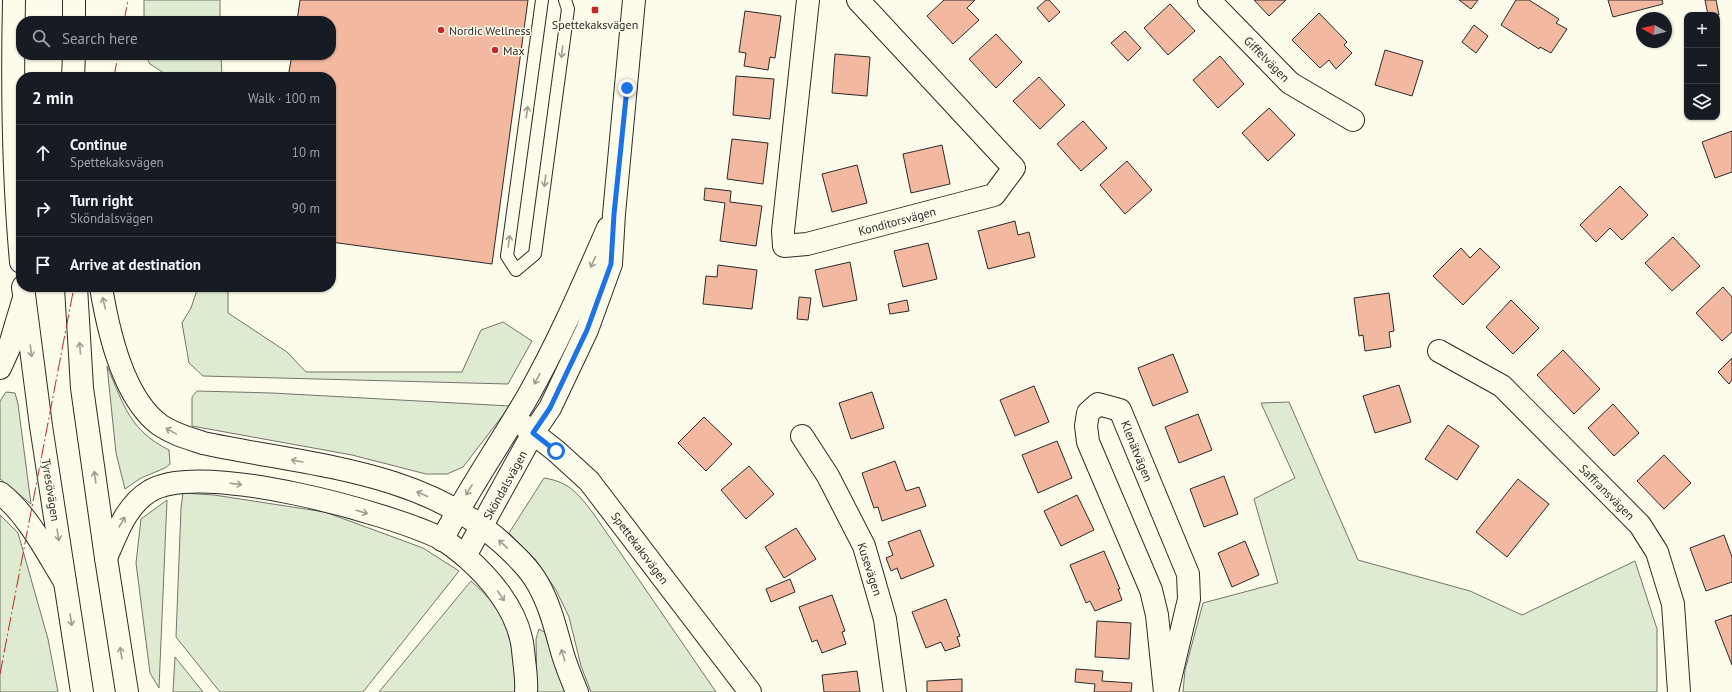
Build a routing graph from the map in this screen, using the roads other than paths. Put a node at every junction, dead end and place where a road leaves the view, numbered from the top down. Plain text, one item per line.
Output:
1 (14, 0) edge
2 (74, 0) edge
3 (542, 0) edge
4 (565, 0) edge
5 (634, 0) edge
6 (808, 0) edge
7 (858, 0) edge
8 (1209, 0) edge
9 (74, 16) edge
10 (74, 60) edge
11 (73, 72) edge
12 (1353, 120) dead end
13 (16, 186) edge
14 (614, 214) junction
15 (24, 292) edge
16 (76, 292) edge
17 (102, 292) edge
18 (1439, 351) dead end
19 (0, 368) edge
20 (514, 418) junction
21 (533, 433) junction
22 (802, 436) dead end
23 (0, 493) edge
24 (457, 510) junction
25 (483, 526) junction
26 (442, 540) junction
27 (466, 556) junction
28 (106, 558) junction
29 (65, 582) junction
30 (82, 692) edge
31 (127, 692) edge
32 (526, 692) edge
33 (577, 692) edge
34 (750, 692) edge
35 (895, 692) edge
36 (1166, 692) edge
37 (1679, 692) edge

1 - 13 main road
2 - 9 main road
4 -> 3 lane
5 - 14 main road, Sköndalsvägen
6 - 7 main road, Konditorsvägen
8 - 12 main road, Giffelvägen
10 - 11 main road
14 -> 20 main road, Sköndalsvägen
14 - 21 main road, Sköndalsvägen
15 - 19 main road
15 -> 29 main road, Tyresövägen
28 -> 16 main road
24 -> 17 main road
18 - 37 main road, Saffransvägen
20 - 21 main road, Spettekaksvägen
20 -> 24 main road, Sköndalsvägen
21 - 25 main road, Sköndalsvägen
21 - 34 main road, Spettekaksvägen
22 - 35 main road, Kusevägen
23 - 29 main road
24 - 25 main road
24 - 26 main road, Sköndalsvägen
25 - 27 main road, Sköndalsvägen
33 -> 25 main road
26 - 27 main road
28 -> 26 main road
27 -> 32 main road
31 -> 28 main road
29 -> 30 main road, Tyresövägen
36 - 36 main road, Klenätvägen

